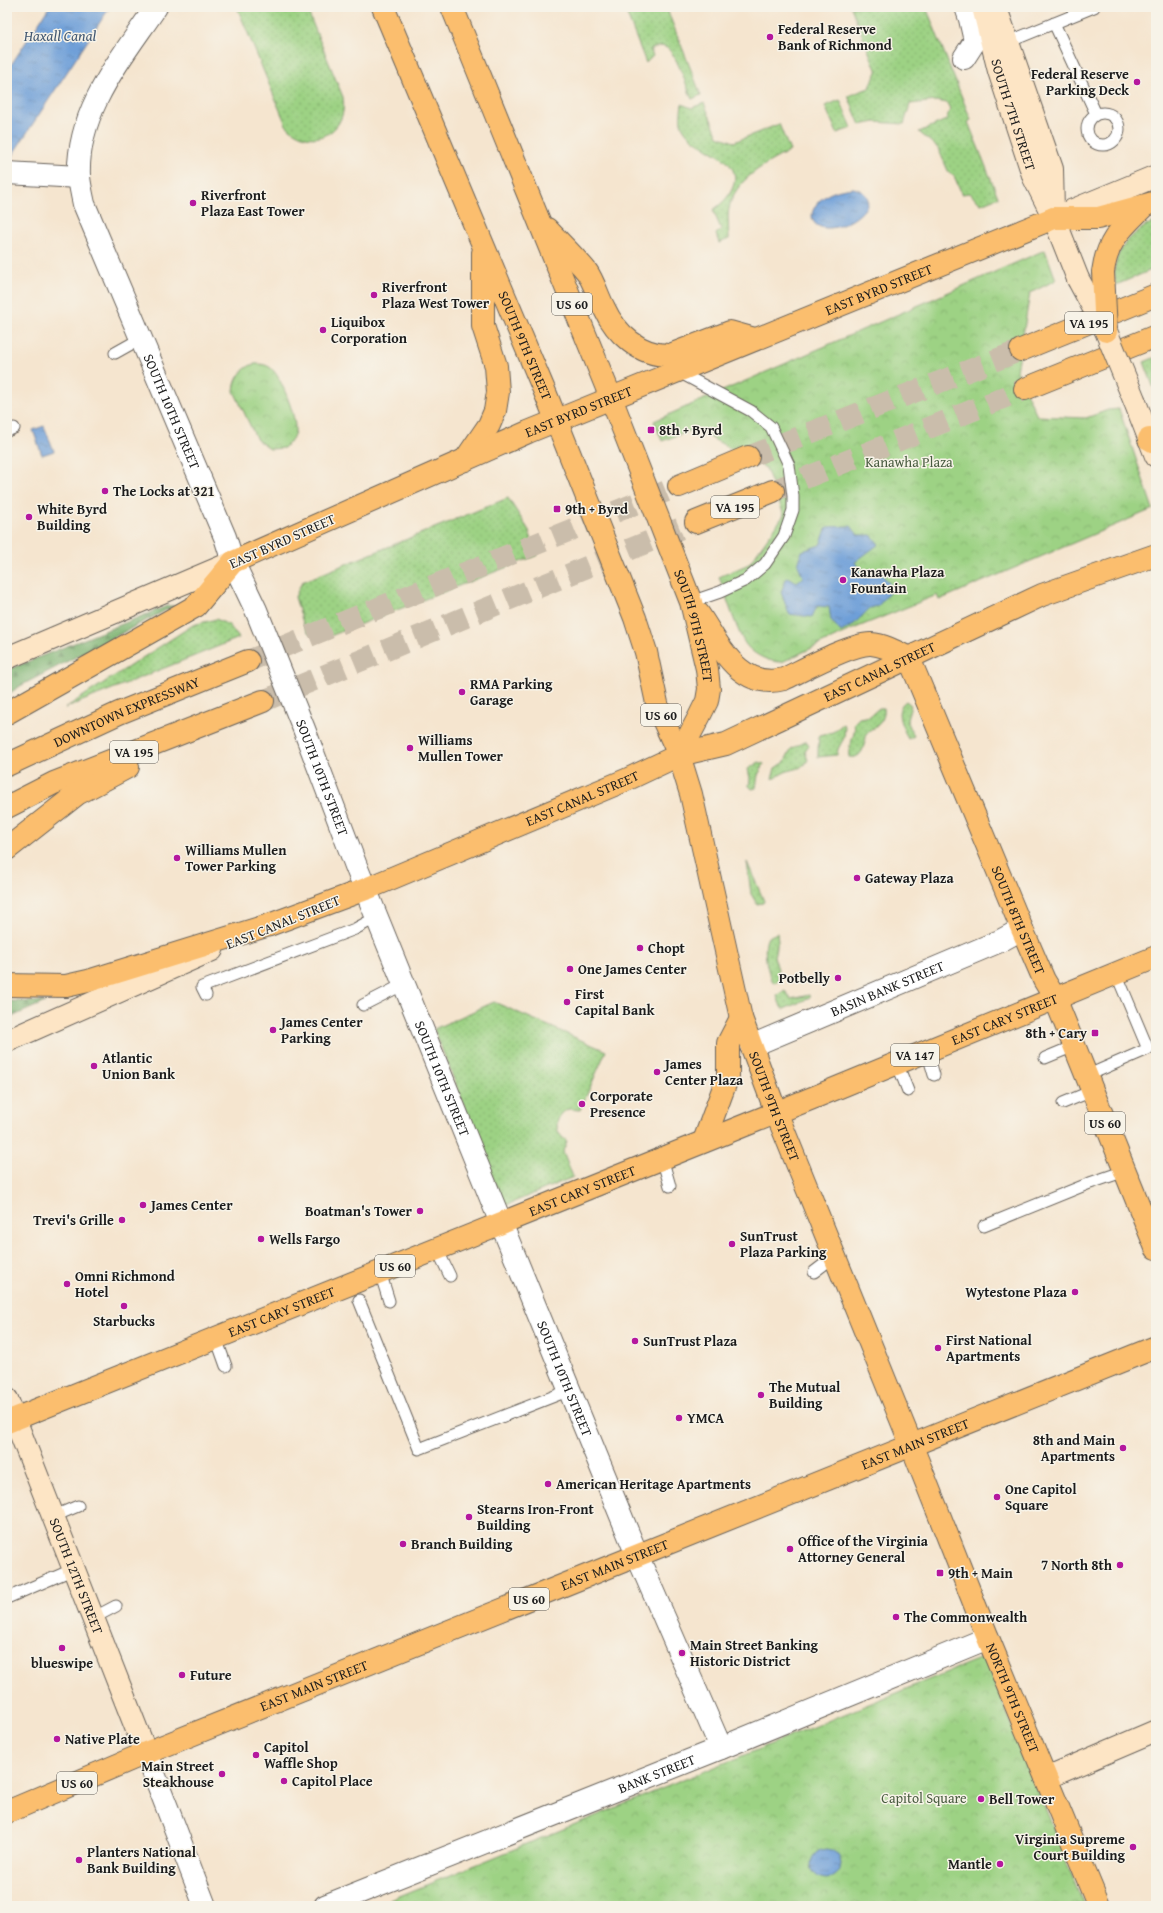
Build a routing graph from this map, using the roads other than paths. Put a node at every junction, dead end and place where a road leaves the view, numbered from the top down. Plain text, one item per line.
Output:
1 (156, 7) edge
2 (383, 7) edge
3 (452, 7) edge
4 (966, 7) edge
5 (983, 7) edge
6 (994, 7) edge
7 (1094, 7) edge
8 (1054, 23) junction
9 (1008, 42) junction
10 (964, 58) dead end
11 (1096, 114) dead end
12 (7, 173) edge
13 (1156, 176) edge
14 (79, 177) junction
15 (1150, 204) edge
16 (536, 217) junction
17 (1054, 218) junction
18 (483, 244) junction
19 (1156, 295) edge
20 (1106, 330) junction
21 (1156, 336) edge
22 (140, 339) junction
23 (755, 339) junction
24 (1021, 350) tunnel mouth
25 (115, 354) dead end
26 (677, 371) junction
27 (1025, 389) tunnel mouth
28 (611, 398) junction
29 (556, 421) junction
30 (1154, 446) edge
31 (748, 457) tunnel mouth
32 (465, 460) junction
33 (679, 486) tunnel mouth
34 (773, 491) tunnel mouth
35 (696, 522) tunnel mouth
36 (1156, 555) edge
37 (233, 562) junction
38 (691, 602) junction
39 (7, 658) edge
40 (909, 658) junction
41 (248, 661) tunnel mouth
42 (263, 701) tunnel mouth
43 (7, 713) edge
44 (221, 717) junction
45 (679, 755) junction
46 (7, 765) edge
47 (7, 807) edge
48 (7, 849) edge
49 (366, 889) junction
50 (377, 917) junction
51 (269, 925) junction
52 (1022, 929) junction
53 (1156, 957) edge
54 (1116, 973) junction
55 (404, 984) junction
56 (7, 985) edge
57 (206, 995) dead end
58 (1055, 998) junction
59 (363, 1005) dead end
60 (741, 1018) junction
61 (7, 1041) edge
62 (752, 1046) junction
63 (1074, 1046) junction
64 (927, 1051) junction
65 (1045, 1058) dead end
66 (897, 1063) junction
67 (934, 1075) dead end
68 (1089, 1083) junction
69 (908, 1091) dead end
70 (1063, 1103) dead end
71 (776, 1112) junction
72 (704, 1141) junction
73 (662, 1158) junction
74 (1125, 1171) junction
75 (670, 1186) dead end
76 (501, 1223) junction
77 (984, 1226) dead end
78 (1156, 1248) edge
79 (437, 1249) junction
80 (835, 1256) junction
81 (380, 1272) junction
82 (814, 1272) dead end
83 (450, 1276) dead end
84 (359, 1300) dead end
85 (389, 1302) dead end
86 (216, 1338) junction
87 (1156, 1347) edge
88 (226, 1366) dead end
89 (570, 1390) junction
90 (9, 1413) edge
91 (911, 1444) junction
92 (78, 1506) dead end
93 (52, 1517) junction
94 (637, 1555) junction
95 (74, 1569) junction
96 (7, 1598) edge
97 (116, 1606) dead end
98 (93, 1618) junction
99 (988, 1638) junction
100 (1156, 1730) edge
101 (721, 1748) junction
102 (146, 1753) junction
103 (1046, 1778) junction
104 (7, 1812) edge
105 (205, 1906) edge
106 (325, 1906) edge
107 (1099, 1906) edge

1 - 14 street, SOUTH 10TH STREET
2 - 18 main road, SOUTH 9TH STREET / US 60
3 - 16 main road, SOUTH 9TH STREET / US 60
4 - 10 street
5 - 17 street, SOUTH 7TH STREET
6 - 9 street, SOUTH 7TH STREET
7 - 8 lane
8 - 9 lane
8 - 11 lane
9 - 17 street, SOUTH 7TH STREET
12 - 14 street
13 - 17 street, EAST BYRD STREET
14 - 22 street, SOUTH 10TH STREET
15 - 17 main road
15 - 20 main road, bridge
16 - 23 main road
16 - 28 main road, SOUTH 9TH STREET / US 60
17 - 20 street, SOUTH 7TH STREET, bridge
17 - 23 main road, EAST BYRD STREET
18 - 29 main road, SOUTH 9TH STREET / US 60
18 - 32 main road
19 - 24 main road, VA 195
20 - 30 street, SOUTH 7TH STREET, bridge
21 - 27 main road, VA 195
22 - 25 lane
22 - 37 street, SOUTH 10TH STREET
23 - 26 main road, EAST BYRD STREET
26 - 28 main road, EAST BYRD STREET
26 - 38 lane
28 - 29 main road, EAST BYRD STREET
28 - 38 main road, SOUTH 9TH STREET / US 60
29 - 32 main road, EAST BYRD STREET
29 - 45 main road, SOUTH 9TH STREET / US 60
31 - 33 main road
32 - 37 main road, EAST BYRD STREET
34 - 35 main road, VA 195
36 - 40 main road, EAST CANAL STREET
37 - 39 street, EAST BYRD STREET
37 - 43 main road
37 - 49 street, SOUTH 10TH STREET
38 - 40 main road, US 60
38 - 45 main road, SOUTH 9TH STREET
40 - 45 main road, EAST CANAL STREET
40 - 52 main road, SOUTH 8TH STREET / US 60
41 - 46 main road, DOWNTOWN EXPRESSWAY
42 - 44 main road, VA 195
44 - 47 main road, VA 195
44 - 48 main road
45 - 49 main road, EAST CANAL STREET
45 - 60 main road, SOUTH 9TH STREET / US 60
49 - 50 street, SOUTH 10TH STREET
49 - 51 main road, EAST CANAL STREET
50 - 55 street, SOUTH 10TH STREET
50 - 57 lane
51 - 56 main road
51 - 61 street, EAST CANAL STREET
52 - 58 main road, SOUTH 8TH STREET / US 60
52 - 62 street, BASIN BANK STREET
53 - 54 main road, EAST CARY STREET / VA 147
54 - 58 main road, EAST CARY STREET / VA 147
54 - 68 lane
55 - 59 lane
55 - 76 street, SOUTH 10TH STREET
58 - 63 main road, SOUTH 8TH STREET / US 60
58 - 64 main road, EAST CARY STREET / VA 147
60 - 62 main road, SOUTH 9TH STREET / US 60
60 - 72 main road
62 - 71 main road, SOUTH 9TH STREET / US 60
63 - 65 lane
63 - 68 main road, SOUTH 8TH STREET / US 60
64 - 66 main road, EAST CARY STREET / VA 147
64 - 67 lane
66 - 69 lane
66 - 71 main road, EAST CARY STREET / VA 147
68 - 70 lane
68 - 74 main road, SOUTH 8TH STREET / US 60
71 - 72 main road, EAST CARY STREET / US 60
71 - 80 main road, SOUTH 9TH STREET
72 - 73 main road, EAST CARY STREET / US 60
73 - 75 lane
73 - 76 main road, EAST CARY STREET / US 60
74 - 77 lane
74 - 78 main road, SOUTH 8TH STREET / US 60
76 - 79 main road, EAST CARY STREET / US 60
76 - 89 street, SOUTH 10TH STREET
79 - 81 main road, EAST CARY STREET / US 60
79 - 83 lane
80 - 82 lane
80 - 91 main road, SOUTH 9TH STREET
81 - 85 lane
81 - 86 main road, EAST CARY STREET / US 60
84 - 89 lane
86 - 88 lane
86 - 90 main road, EAST CARY STREET / US 60
87 - 91 main road, EAST MAIN STREET / US 60
89 - 94 street, SOUTH 10TH STREET
90 - 93 street, SOUTH 12TH STREET
91 - 94 main road, EAST MAIN STREET / US 60
91 - 99 main road, NORTH 9TH STREET
92 - 93 lane
93 - 95 street, SOUTH 12TH STREET
94 - 101 street, SOUTH 10TH STREET
94 - 102 main road, EAST MAIN STREET / US 60
95 - 96 lane
95 - 98 street, SOUTH 12TH STREET
97 - 98 lane
98 - 102 street, SOUTH 12TH STREET
99 - 101 street, BANK STREET
99 - 103 main road, NORTH 9TH STREET
100 - 103 street
101 - 106 street, BANK STREET
102 - 104 main road, EAST MAIN STREET / US 60
102 - 105 street
103 - 107 main road, NORTH 9TH STREET

